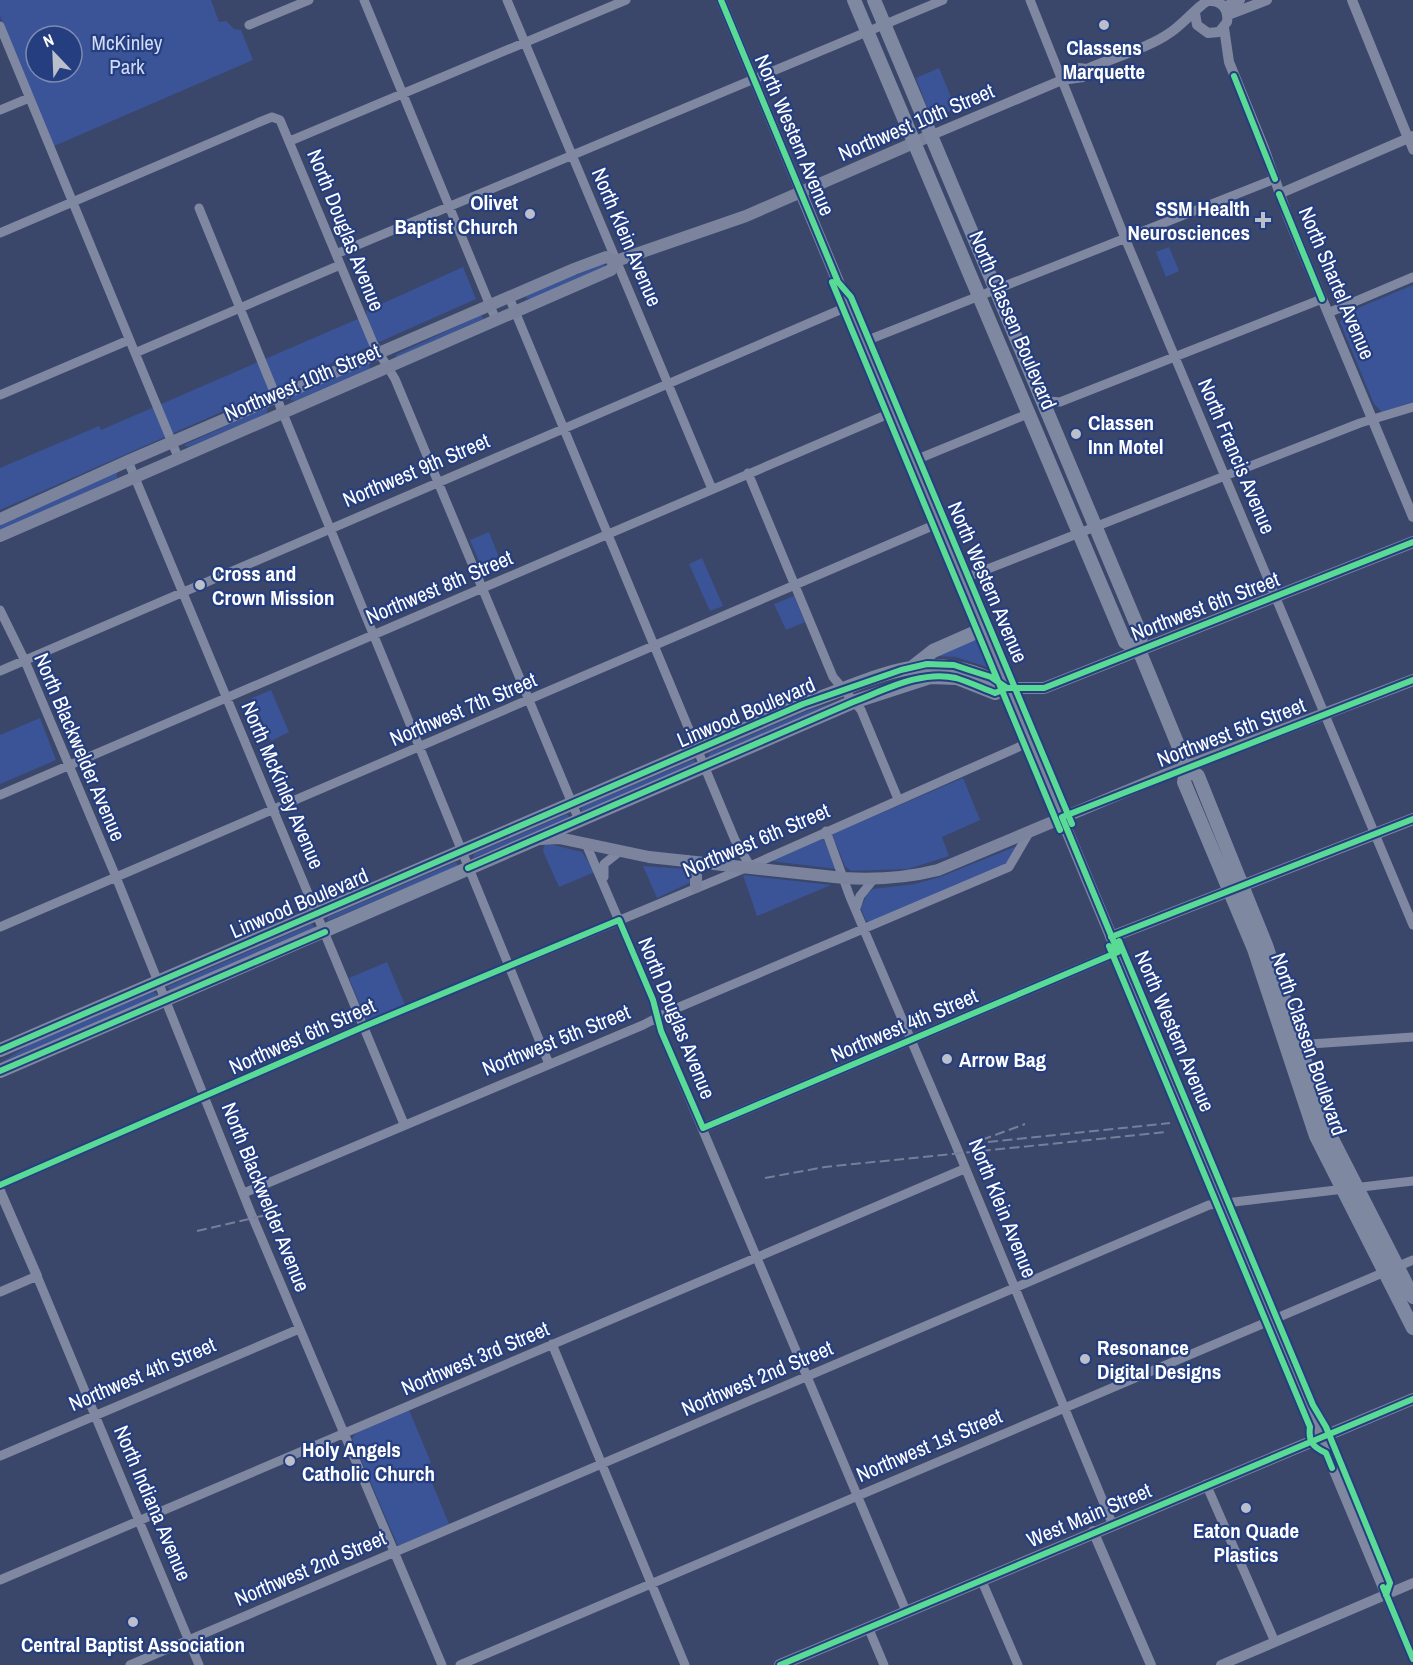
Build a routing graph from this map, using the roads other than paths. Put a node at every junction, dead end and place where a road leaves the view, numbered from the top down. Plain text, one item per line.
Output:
1 (309, 0) edge
2 (364, 0) edge
3 (507, 0) edge
4 (626, 0) edge
5 (721, 0) edge
6 (854, 0) edge
7 (874, 0) edge
8 (942, 0) edge
9 (1030, 0) edge
10 (1240, 0) edge
11 (1267, 0) edge
12 (1352, 0) edge
13 (1220, 6) edge
14 (1196, 8) edge
15 (249, 25) dead end
16 (885, 25) junction
17 (0, 26) edge
18 (1224, 28) junction
19 (867, 32) junction
20 (1204, 32) junction
21 (1170, 34) junction
22 (525, 43) junction
23 (1228, 62) junction
24 (754, 78) junction
25 (1062, 80) junction
26 (403, 94) junction
27 (29, 98) junction
28 (0, 110) edge
29 (932, 135) junction
30 (1410, 137) edge
31 (290, 141) junction
32 (914, 144) junction
33 (1413, 150) edge
34 (572, 155) junction
35 (1275, 179) junction
36 (801, 193) junction
37 (1279, 194) junction
38 (72, 202) junction
39 (449, 207) junction
40 (200, 208) dead end
41 (0, 232) edge
42 (1125, 238) junction
43 (336, 254) junction
44 (616, 261) junction
45 (339, 265) junction
46 (1413, 277) edge
47 (997, 288) junction
48 (981, 295) junction
49 (509, 297) junction
50 (1322, 299) junction
51 (490, 305) junction
52 (849, 306) junction
53 (241, 308) junction
54 (516, 311) junction
55 (1328, 313) junction
56 (496, 320) junction
57 (129, 340) junction
58 (863, 342) junction
59 (135, 353) junction
60 (379, 353) junction
61 (1176, 356) junction
62 (387, 366) junction
63 (668, 384) junction
64 (1040, 392) junction
65 (0, 395) edge
66 (278, 397) junction
67 (1060, 402) junction
68 (1413, 407) edge
69 (282, 412) junction
70 (892, 412) junction
71 (1030, 413) junction
72 (1051, 417) junction
73 (1372, 420) junction
74 (564, 428) junction
75 (171, 442) junction
76 (178, 457) junction
77 (128, 461) junction
78 (913, 461) junction
79 (748, 473) junction
80 (134, 476) junction
81 (1226, 476) junction
82 (437, 483) junction
83 (712, 489) junction
84 (1413, 518) edge
85 (0, 519) edge
86 (939, 523) junction
87 (1096, 527) junction
88 (329, 529) junction
89 (1080, 533) junction
90 (609, 534) junction
91 (0, 536) edge
92 (1413, 542) edge
93 (962, 579) junction
94 (795, 585) junction
95 (482, 589) junction
96 (184, 592) junction
97 (1276, 597) junction
98 (0, 610) edge
99 (983, 629) junction
100 (373, 635) junction
101 (654, 646) junction
102 (1139, 650) junction
103 (25, 661) junction
104 (913, 667) junction
105 (0, 671) edge
106 (1413, 680) edge
107 (1007, 688) junction
108 (842, 690) junction
109 (227, 698) junction
110 (528, 701) junction
111 (853, 702) junction
112 (1325, 713) junction
113 (1030, 742) junction
114 (420, 746) junction
115 (698, 750) junction
116 (68, 765) junction
117 (705, 765) junction
118 (1187, 767) junction
119 (0, 795) edge
120 (898, 800) junction
121 (572, 804) junction
122 (273, 809) junction
123 (1062, 817) junction
124 (1413, 819) edge
125 (579, 820) junction
126 (826, 831) junction
127 (1030, 831) junction
128 (1376, 834) junction
129 (534, 840) junction
130 (586, 844) junction
131 (463, 851) junction
132 (619, 852) junction
133 (688, 861) junction
134 (750, 866) junction
135 (468, 868) junction
136 (116, 877) junction
137 (844, 878) junction
138 (873, 880) junction
139 (604, 882) junction
140 (696, 887) junction
141 (1236, 888) junction
142 (856, 908) junction
143 (317, 913) junction
144 (619, 920) junction
145 (1413, 925) edge
146 (0, 927) edge
147 (864, 928) junction
148 (325, 932) junction
149 (1111, 937) junction
150 (1118, 952) junction
151 (509, 967) junction
152 (158, 982) junction
153 (165, 1000) junction
154 (658, 1018) junction
155 (365, 1026) junction
156 (1413, 1037) edge
157 (910, 1040) junction
158 (1292, 1045) junction
159 (0, 1050) edge
160 (549, 1064) junction
161 (0, 1071) edge
162 (206, 1097) junction
163 (404, 1124) junction
164 (703, 1128) junction
165 (964, 1169) junction
166 (1413, 1181) edge
167 (0, 1185) edge
168 (1351, 1188) junction
169 (0, 1191) edge
170 (243, 1193) junction
171 (1222, 1203) junction
172 (757, 1257) junction
173 (1413, 1260) edge
174 (1392, 1269) junction
175 (37, 1276) junction
176 (1014, 1288) junction
177 (0, 1292) edge
178 (1413, 1297) edge
179 (1271, 1318) junction
180 (1413, 1328) edge
181 (299, 1329) junction
182 (552, 1344) junction
183 (808, 1376) junction
184 (1413, 1399) edge
185 (1064, 1407) junction
186 (95, 1415) junction
187 (344, 1433) junction
188 (1320, 1437) junction
189 (0, 1456) edge
190 (601, 1464) junction
191 (1206, 1484) junction
192 (858, 1495) junction
193 (139, 1521) junction
194 (1112, 1523) junction
195 (1094, 1531) junction
196 (393, 1552) junction
197 (981, 1579) junction
198 (0, 1580) edge
199 (651, 1583) junction
200 (1413, 1583) edge
201 (1386, 1595) junction
202 (906, 1611) junction
203 (868, 1628) junction
204 (189, 1640) junction
205 (1275, 1642) junction
206 (1413, 1659) edge
207 (130, 1665) edge
208 (200, 1665) edge
209 (441, 1665) edge
210 (460, 1665) edge
211 (685, 1665) edge
212 (780, 1665) edge
213 (884, 1665) edge
214 (1018, 1665) edge
215 (1151, 1665) edge
216 (1221, 1665) edge

1 - 15 street
2 - 26 street
3 - 22 street, North Klein Avenue
4 - 22 street
5 - 24 street, North Western Avenue
6 - 19 main road, North Classen Boulevard
7 - 16 main road, North Classen Boulevard
8 - 16 street
9 - 25 street, North Francis Avenue
10 - 13 street
11 - 13 street
12 - 30 street
13 - 14 street
13 - 18 street
14 - 20 street
14 - 21 street, Northwest 10th Street
16 - 19 street
16 - 29 main road, North Classen Boulevard
17 - 27 street
18 - 20 street
18 - 23 street, North Shartel Avenue
19 - 24 street
19 - 32 main road, North Classen Boulevard
20 - 21 street, Northwest 10th Street
20 - 23 street, North Shartel Avenue
21 - 25 street, Northwest 10th Street
22 - 26 street
22 - 34 street, North Klein Avenue
23 - 35 street, North Shartel Avenue
24 - 34 street
24 - 36 street, North Western Avenue
25 - 29 street, Northwest 10th Street
25 - 42 street, North Francis Avenue
26 - 31 street
26 - 39 street
27 - 28 street
27 - 38 street
29 - 32 main road, Northwest 10th Street
29 - 47 main road, North Classen Boulevard
30 - 33 street
30 - 37 street
31 - 38 street, North Douglas Avenue
31 - 43 street, North Douglas Avenue
32 - 36 main road, Northwest 10th Street
32 - 48 main road, North Classen Boulevard
34 - 39 street
34 - 44 street, North Klein Avenue
35 - 37 street, North Shartel Avenue
35 - 42 street
36 - 44 main road, Northwest 10th Street
36 - 52 main road, North Western Avenue
37 - 50 street, North Shartel Avenue
38 - 41 street
38 - 57 street
39 - 43 street
39 - 51 street
40 - 53 street
42 - 47 street
42 - 61 street, North Francis Avenue
43 - 45 street, North Douglas Avenue
44 - 49 main road, Northwest 10th Street
44 - 54 main road, Northwest 10th Street
44 - 63 street, North Klein Avenue
45 - 53 street
45 - 60 street, North Douglas Avenue
46 - 55 street
47 - 48 street
47 - 64 main road, North Classen Boulevard
48 - 58 street
48 - 71 main road, North Classen Boulevard
49 - 51 main road, Northwest 10th Street
49 - 54 street
50 - 55 street, North Shartel Avenue
50 - 61 street
51 - 56 street
51 - 60 main road, Northwest 10th Street
52 - 58 main road, North Western Avenue
52 - 63 street, Northwest 9th Street
53 - 59 street
53 - 66 street
54 - 56 main road, Northwest 10th Street
54 - 74 street
55 - 73 street, North Shartel Avenue
56 - 62 main road, Northwest 10th Street
57 - 59 street
57 - 65 street
58 - 70 main road, North Western Avenue
59 - 75 street
60 - 62 street, North Douglas Avenue
60 - 66 main road, Northwest 10th Street
61 - 67 street
61 - 81 street, North Francis Avenue
62 - 69 main road, Northwest 10th Street
62 - 82 street, North Douglas Avenue
63 - 74 street, Northwest 9th Street
63 - 83 street, North Klein Avenue
64 - 67 street
64 - 72 main road, North Classen Boulevard
66 - 69 street
66 - 75 main road, Northwest 10th Street
67 - 72 street
68 - 73 street
69 - 76 main road, Northwest 10th Street
69 - 88 street
70 - 78 main road, North Western Avenue
70 - 79 street, Northwest 8th Street
71 - 78 street
71 - 89 main road, North Classen Boulevard
72 - 87 main road, North Classen Boulevard
73 - 81 street
73 - 84 street, North Shartel Avenue
74 - 82 street, Northwest 9th Street
74 - 90 street
75 - 76 street
75 - 77 main road, Northwest 10th Street
76 - 80 main road, Northwest 10th Street
77 - 80 street, North McKinley Avenue
77 - 85 main road, Northwest 10th Street
78 - 86 main road, North Western Avenue
79 - 83 street, Northwest 8th Street
79 - 94 street
80 - 91 main road, Northwest 10th Street
80 - 96 street, North McKinley Avenue
81 - 87 street
81 - 97 street, North Francis Avenue
82 - 88 street, Northwest 9th Street
82 - 95 street, North Douglas Avenue
83 - 90 street, Northwest 8th Street
86 - 93 main road, North Western Avenue
86 - 94 street, Northwest 7th Street
87 - 89 street
87 - 102 main road, North Classen Boulevard
88 - 96 street, Northwest 9th Street
88 - 100 street
89 - 93 street
89 - 102 main road, North Classen Boulevard
90 - 95 street, Northwest 8th Street
90 - 101 street
92 - 97 main road, Northwest 6th Street
93 - 99 main road, North Western Avenue
94 - 101 street, Northwest 7th Street
94 - 108 street
95 - 100 street, Northwest 8th Street
95 - 110 street, North Douglas Avenue
96 - 103 street, Northwest 9th Street
96 - 109 street, North McKinley Avenue
97 - 102 main road, Northwest 6th Street
97 - 112 street, North Francis Avenue
98 - 103 street, North Blackwelder Avenue
99 - 104 main road
99 - 107 main road, North Western Avenue
100 - 109 street, Northwest 8th Street
100 - 114 street
101 - 110 street, Northwest 7th Street
101 - 115 street
102 - 107 main road, Northwest 6th Street
102 - 118 main road, North Classen Boulevard
103 - 105 street, Northwest 9th Street
103 - 116 street, North Blackwelder Avenue
104 - 107 main road, Linwood Boulevard
104 - 108 main road, Linwood Boulevard
106 - 112 main road, Northwest 5th Street
107 - 111 main road, Linwood Boulevard
107 - 113 main road, North Western Avenue
108 - 111 street
108 - 115 main road, Linwood Boulevard
109 - 116 street, Northwest 8th Street
109 - 122 street, North McKinley Avenue
110 - 114 street, Northwest 7th Street
110 - 121 street, North Douglas Avenue
111 - 117 main road, Linwood Boulevard
111 - 120 street
112 - 118 main road, Northwest 5th Street
112 - 128 street, North Francis Avenue
113 - 120 street, Northwest 6th Street
113 - 123 main road, North Western Avenue
114 - 122 street, Northwest 7th Street
114 - 131 street
115 - 117 street
115 - 121 main road, Linwood Boulevard
116 - 119 street, Northwest 8th Street
116 - 136 street, North Blackwelder Avenue
117 - 125 main road, Linwood Boulevard
117 - 134 street
118 - 123 main road, Northwest 5th Street
118 - 141 main road, North Classen Boulevard
120 - 126 street, Northwest 6th Street
121 - 125 street, North Douglas Avenue
121 - 131 main road, Linwood Boulevard
122 - 136 street, Northwest 7th Street
122 - 143 street, North McKinley Avenue
123 - 127 main road, Northwest 5th Street
123 - 149 main road, North Western Avenue
124 - 128 main road
125 - 129 main road, Linwood Boulevard
126 - 134 street, Northwest 6th Street
126 - 137 street, North Klein Avenue
127 - 138 main road, Northwest 5th Street
127 - 147 street, Northwest 5th Street
128 - 141 main road
128 - 145 street, North Francis Avenue
129 - 130 main road, Northwest 5th Street
129 - 135 main road, Linwood Boulevard
130 - 132 main road, Northwest 5th Street
130 - 139 street, North Douglas Avenue
131 - 135 street
131 - 143 main road, Linwood Boulevard
132 - 133 main road, Northwest 5th Street
132 - 139 street
133 - 134 main road, Northwest 5th Street
133 - 140 main road
134 - 137 main road, Northwest 5th Street
134 - 140 street, Northwest 6th Street
135 - 148 main road, Linwood Boulevard
135 - 151 street
136 - 146 street, Northwest 7th Street
136 - 152 street, North Blackwelder Avenue
137 - 138 main road, Northwest 5th Street
137 - 142 street, North Klein Avenue
138 - 142 street
139 - 144 street, North Douglas Avenue
140 - 144 street, Northwest 6th Street
141 - 149 main road
141 - 158 main road, North Classen Boulevard
142 - 147 street, North Klein Avenue
143 - 148 street, North McKinley Avenue
143 - 152 main road, Linwood Boulevard
144 - 151 street, Northwest 6th Street
144 - 154 street, North Douglas Avenue
147 - 154 street, Northwest 5th Street
147 - 157 street, North Klein Avenue
148 - 153 main road, Linwood Boulevard
148 - 155 street, North McKinley Avenue
149 - 150 main road, North Western Avenue
150 - 157 street, Northwest 4th Street
150 - 171 main road, North Western Avenue
151 - 155 street, Northwest 6th Street
151 - 160 street
152 - 153 street, North Blackwelder Avenue
152 - 159 main road, Linwood Boulevard
153 - 161 main road, Linwood Boulevard
153 - 162 street, North Blackwelder Avenue
154 - 160 street, Northwest 5th Street
154 - 164 street, North Douglas Avenue
155 - 162 street, Northwest 6th Street
155 - 163 street, North McKinley Avenue
156 - 158 street
157 - 164 street, Northwest 4th Street
157 - 165 street, North Klein Avenue
158 - 168 main road, North Classen Boulevard
160 - 163 street, Northwest 5th Street
162 - 167 street, Northwest 6th Street
162 - 170 street, North Blackwelder Avenue
163 - 170 street, Northwest 5th Street
164 - 172 street, North Douglas Avenue
165 - 172 street, Northwest 3rd Street
165 - 176 street, North Klein Avenue
166 - 168 street, Northwest 2nd Street
168 - 171 street, Northwest 2nd Street
168 - 174 main road, North Classen Boulevard
169 - 175 street, North Indiana Avenue
170 - 181 street, North Blackwelder Avenue
171 - 176 street, Northwest 2nd Street
171 - 179 main road, North Western Avenue
172 - 182 street, Northwest 3rd Street
172 - 183 street, North Douglas Avenue
173 - 174 street, Northwest 1st Street
174 - 178 main road, North Classen Boulevard
174 - 179 street, Northwest 1st Street
174 - 180 main road, North Classen Boulevard
175 - 177 street
175 - 186 street, North Indiana Avenue
176 - 183 street, Northwest 2nd Street
176 - 185 street, North Klein Avenue
179 - 185 street, Northwest 1st Street
179 - 188 main road, North Western Avenue
181 - 186 street, Northwest 4th Street
181 - 187 street, North Blackwelder Avenue
182 - 187 street, Northwest 3rd Street
182 - 190 street
183 - 190 street, Northwest 2nd Street
183 - 192 street, North Douglas Avenue
184 - 188 main road, West Main Street
185 - 192 street, Northwest 1st Street
185 - 194 street, North Klein Avenue
186 - 189 street, Northwest 4th Street
186 - 193 street, North Indiana Avenue
187 - 193 street, Northwest 3rd Street
187 - 196 street, North Blackwelder Avenue
188 - 191 main road, West Main Street
188 - 201 street, North Western Avenue
190 - 196 street, Northwest 2nd Street
190 - 199 street
191 - 194 main road, West Main Street
191 - 205 street
192 - 199 street, Northwest 1st Street
192 - 202 street, North Douglas Avenue
193 - 198 street, Northwest 3rd Street
193 - 204 street, North Indiana Avenue
194 - 195 main road, West Main Street
195 - 197 main road, West Main Street
195 - 215 street
196 - 204 street, Northwest 2nd Street
196 - 209 street, North Blackwelder Avenue
197 - 202 main road, West Main Street
197 - 214 street
199 - 210 street, Northwest 1st Street
199 - 211 street
200 - 201 street
201 - 205 street
201 - 206 street
202 - 203 main road, West Main Street
203 - 212 main road, West Main Street
203 - 213 street
204 - 207 street, Northwest 2nd Street
204 - 208 street, North Indiana Avenue
205 - 216 street

